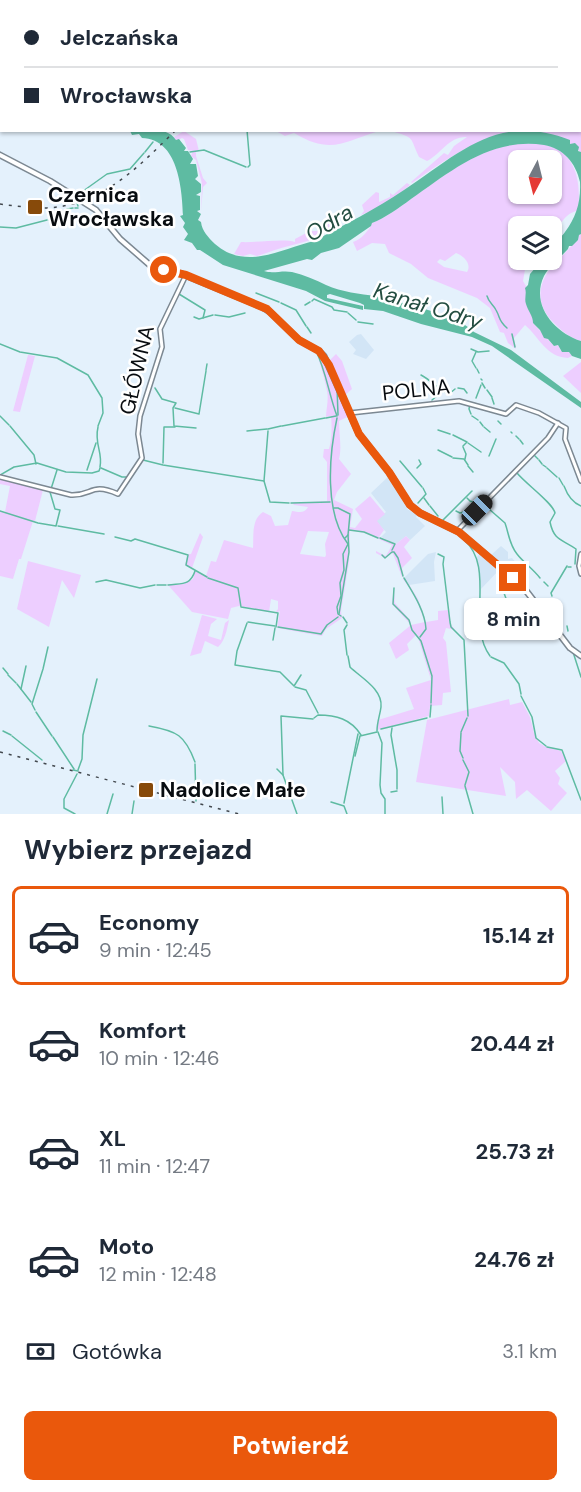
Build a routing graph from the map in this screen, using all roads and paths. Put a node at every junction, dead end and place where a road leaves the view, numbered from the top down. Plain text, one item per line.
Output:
1 (0, 155) edge
2 (186, 275) junction
3 (349, 412) junction
4 (558, 423) junction
5 (0, 477) edge
6 (581, 481) edge
7 (457, 531) junction
8 (581, 554) edge
9 (580, 561) edge
10 (581, 574) edge
11 (581, 656) edge

1 - 2 main road
2 - 3 main road
2 - 5 street, GŁÓWNA
3 - 4 street, POLNA
3 - 7 main road
4 - 6 street
4 - 7 street
7 - 11 main road
8 - 9 street
9 - 10 street

